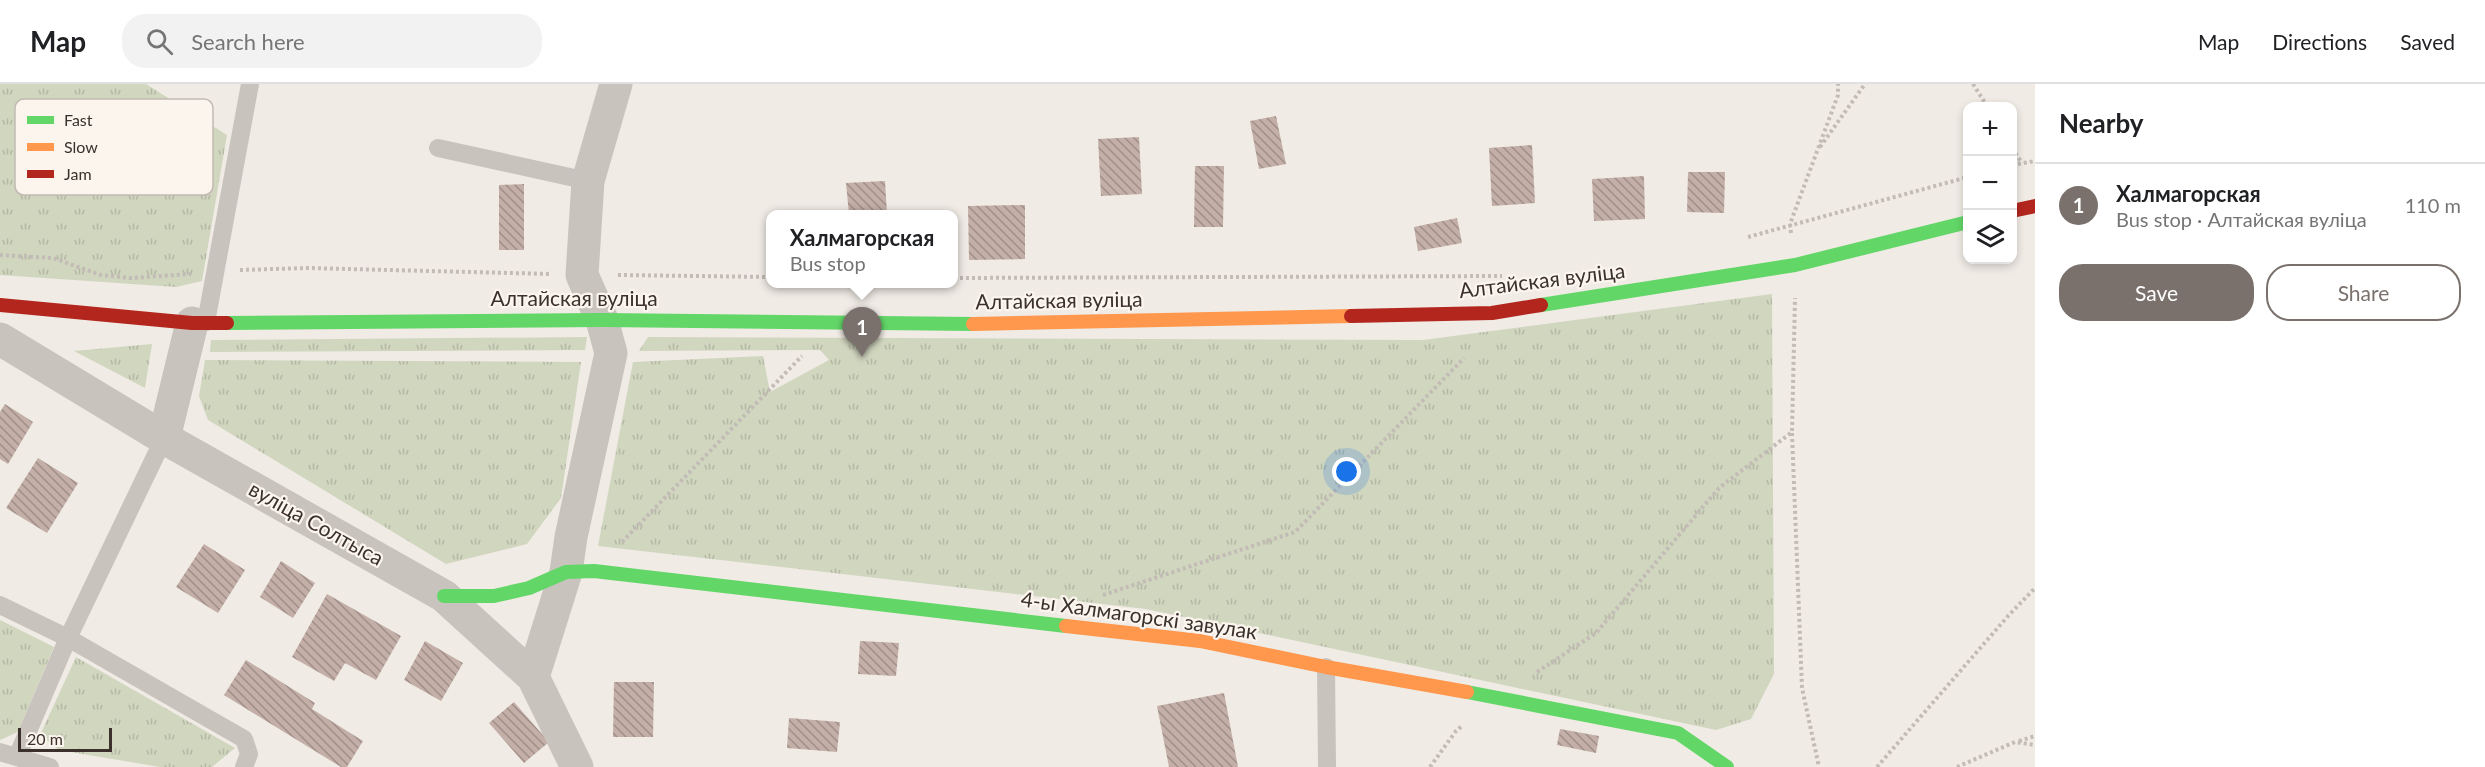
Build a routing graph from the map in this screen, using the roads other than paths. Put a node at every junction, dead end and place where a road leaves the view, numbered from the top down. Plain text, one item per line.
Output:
1 (250, 84) edge
2 (616, 84) edge
3 (438, 148) dead end
4 (588, 181) junction
5 (2035, 206) edge
6 (2017, 210) edge
7 (1963, 223) edge
8 (0, 304) edge
9 (602, 320) junction
10 (199, 322) junction
11 (0, 339) edge
12 (164, 438) junction
13 (580, 572) junction
14 (444, 596) junction
15 (0, 605) edge
16 (68, 638) junction
17 (1326, 667) junction
18 (533, 677) junction
19 (8, 754) edge
20 (50, 767) edge
21 (244, 767) edge
22 (577, 767) edge
23 (1327, 767) edge
24 (1727, 767) edge

1 - 10 lane
2 - 4 street
3 - 4 lane
4 - 9 street
5 - 6 main road
7 - 9 main road, Алтайская вуліца
8 - 10 main road, Алтайская вуліца
9 - 10 main road, Алтайская вуліца
9 - 13 street
10 - 12 street
11 - 12 street, вуліца Солтыса
12 - 14 street, вуліца Солтыса
12 - 16 lane
13 - 14 main road
13 - 17 main road, 4-ы Халмагорскі завулак
13 - 18 street
14 - 18 street, вуліца Солтыса
15 - 16 lane
16 - 19 lane
16 - 21 lane
17 - 23 lane
17 - 24 main road, 4-ы Халмагорскі завулак
18 - 22 street, вуліца Солтыса
19 - 20 lane

